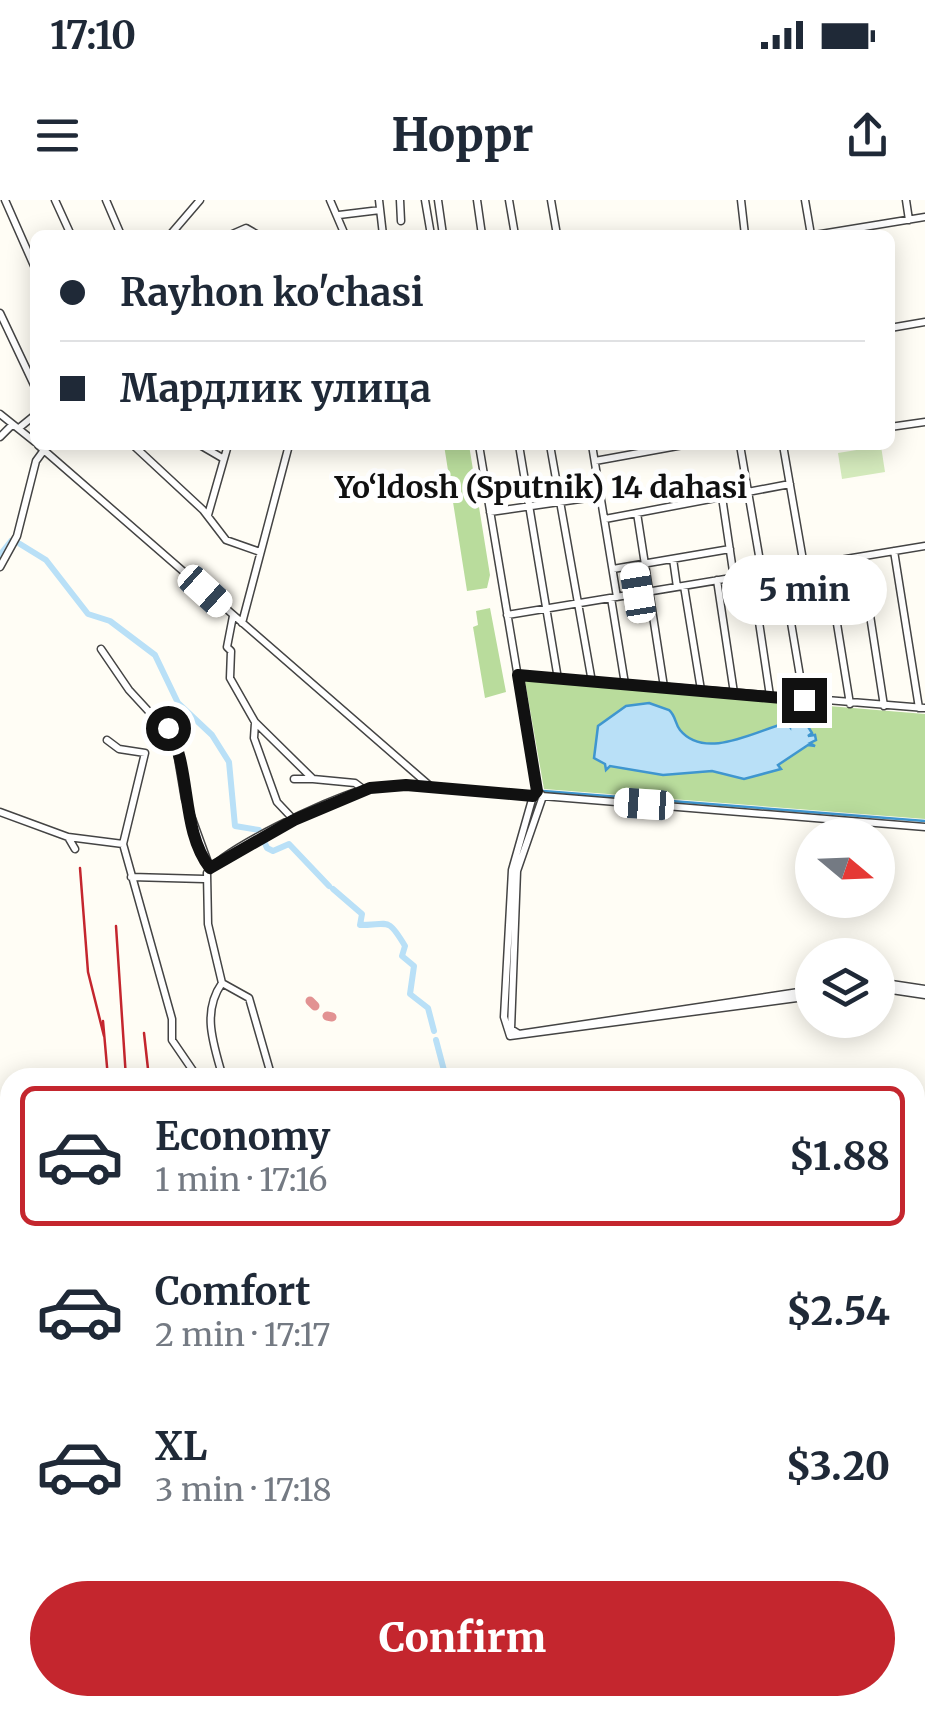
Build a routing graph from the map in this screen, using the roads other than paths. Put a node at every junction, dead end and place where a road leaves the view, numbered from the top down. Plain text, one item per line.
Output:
1 (5, 200) edge
2 (55, 200) edge
3 (106, 200) edge
4 (200, 200) edge
5 (330, 200) edge
6 (379, 200) edge
7 (400, 200) edge
8 (426, 200) edge
9 (438, 200) edge
10 (476, 200) edge
11 (509, 200) edge
12 (551, 200) edge
13 (740, 200) edge
14 (805, 200) edge
15 (906, 200) edge
16 (380, 210) junction
17 (339, 216) junction
18 (925, 217) edge
19 (910, 220) junction
20 (402, 221) dead end
21 (69, 230) edge
22 (120, 230) edge
23 (174, 230) edge
24 (343, 230) edge
25 (382, 230) edge
26 (431, 230) edge
27 (443, 230) edge
28 (481, 230) edge
29 (514, 230) edge
30 (556, 230) edge
31 (744, 230) edge
32 (812, 230) edge
33 (845, 230) edge
34 (30, 257) edge
35 (0, 313) edge
36 (925, 322) edge
37 (895, 327) edge
38 (30, 376) edge
39 (0, 414) edge
40 (30, 418) edge
41 (925, 422) edge
42 (16, 426) junction
43 (895, 427) edge
44 (0, 436) edge
45 (30, 438) edge
46 (38, 450) edge
47 (44, 450) edge
48 (137, 450) edge
49 (209, 450) edge
50 (227, 450) edge
51 (288, 450) edge
52 (480, 450) edge
53 (519, 450) edge
54 (551, 450) edge
55 (593, 450) edge
56 (656, 450) edge
57 (741, 450) edge
58 (784, 450) edge
59 (224, 459) junction
60 (594, 461) junction
61 (790, 484) junction
62 (749, 492) junction
63 (601, 496) junction
64 (722, 498) junction
65 (560, 501) junction
66 (529, 506) junction
67 (490, 512) junction
68 (638, 513) junction
69 (208, 516) junction
70 (605, 519) junction
71 (925, 546) edge
72 (730, 549) junction
73 (894, 551) junction
74 (260, 552) junction
75 (861, 556) junction
76 (673, 559) junction
77 (827, 562) junction
78 (646, 564) junction
79 (634, 566) junction
80 (804, 566) junction
81 (0, 568) edge
82 (613, 569) junction
83 (782, 569) junction
84 (762, 572) junction
85 (752, 574) junction
86 (734, 578) junction
87 (718, 580) junction
88 (681, 587) junction
89 (649, 592) junction
90 (638, 593) junction
91 (614, 597) junction
92 (578, 603) junction
93 (546, 608) junction
94 (507, 615) junction
95 (234, 616) junction
96 (242, 623) junction
97 (101, 648) dead end
98 (518, 675) junction
99 (558, 679) junction
100 (592, 682) junction
101 (625, 684) junction
102 (664, 687) junction
103 (701, 690) junction
104 (734, 693) junction
105 (770, 696) junction
106 (804, 700) junction
107 (850, 704) junction
108 (884, 706) junction
109 (922, 708) edge
110 (254, 722) junction
111 (107, 740) dead end
112 (410, 772) junction
113 (294, 779) dead end
114 (313, 779) junction
115 (406, 785) junction
116 (431, 787) junction
117 (364, 789) junction
118 (514, 795) junction
119 (538, 795) junction
120 (531, 810) junction
121 (0, 812) edge
122 (294, 820) junction
123 (925, 827) edge
124 (72, 837) junction
125 (123, 844) junction
126 (74, 848) dead end
127 (210, 868) junction
128 (131, 877) junction
129 (205, 880) junction
130 (511, 939) junction
131 (222, 983) junction
132 (895, 988) edge
133 (925, 992) edge
134 (795, 995) edge
135 (795, 996) edge
136 (714, 1004) junction
137 (690, 1015) junction
138 (513, 1035) junction
139 (191, 1068) edge
140 (221, 1068) edge
141 (269, 1068) edge

1 - 34 street
2 - 21 street
3 - 22 street
4 - 23 street
5 - 17 street
6 - 16 street
7 - 20 street
8 - 26 street
9 - 27 street
10 - 28 street
11 - 29 street
12 - 30 street
13 - 31 street
14 - 32 street
15 - 19 street
16 - 17 street
16 - 25 street
17 - 24 street
18 - 19 street
19 - 33 street
35 - 38 street
36 - 37 street
39 - 42 street
40 - 42 street
41 - 43 street
42 - 44 street
42 - 45 street
46 - 81 street
47 - 95 street
48 - 69 street
49 - 59 street
50 - 59 street
51 - 74 street
52 - 67 street
53 - 66 street
54 - 65 street
55 - 60 street
56 - 60 street
57 - 62 street
58 - 61 street
59 - 69 street
60 - 63 street
61 - 62 street
61 - 80 street
62 - 64 street
62 - 84 street
63 - 65 street
63 - 70 street
64 - 68 street
64 - 72 street
65 - 66 street
65 - 92 street
66 - 67 street
66 - 93 street
67 - 94 street
68 - 70 street
68 - 78 street
69 - 74 street
70 - 82 street
71 - 73 street
72 - 76 street
72 - 86 street
73 - 75 street
73 - 109 street
74 - 96 street
75 - 77 street
75 - 108 street
76 - 78 street
76 - 88 street
77 - 80 street
77 - 107 street
78 - 79 street
78 - 89 street
79 - 82 street
79 - 90 street
80 - 83 street
82 - 91 street
83 - 84 street
83 - 106 street
84 - 85 street
85 - 86 street
85 - 105 street
86 - 87 street
87 - 88 street
87 - 104 street
88 - 89 street
88 - 103 street
89 - 90 street
89 - 102 street
90 - 91 street
91 - 92 street
91 - 101 street
92 - 93 street
92 - 100 street
93 - 94 street
93 - 99 street
94 - 98 street
95 - 96 street
95 - 110 street
96 - 112 street
97 - 127 street
98 - 99 street
98 - 119 street
99 - 100 street
100 - 101 street
101 - 102 street
102 - 103 street
103 - 104 street
104 - 105 street
105 - 106 street
106 - 107 street
107 - 108 street
108 - 109 street
110 - 114 street
110 - 122 street
111 - 125 street
112 - 115 street
112 - 116 street
113 - 114 street
114 - 117 street
115 - 116 street
115 - 117 street
116 - 118 street
117 - 122 street
118 - 119 street
118 - 120 street
119 - 120 street
119 - 123 street
119 - 130 street
120 - 130 street
121 - 124 street
122 - 127 street
124 - 125 street
124 - 126 street
125 - 128 street
127 - 129 street
128 - 129 street
128 - 139 street
129 - 131 street
130 - 138 street
131 - 140 street
131 - 141 street
132 - 133 street
134 - 136 street
135 - 137 street
136 - 137 street
136 - 138 street
137 - 138 street

